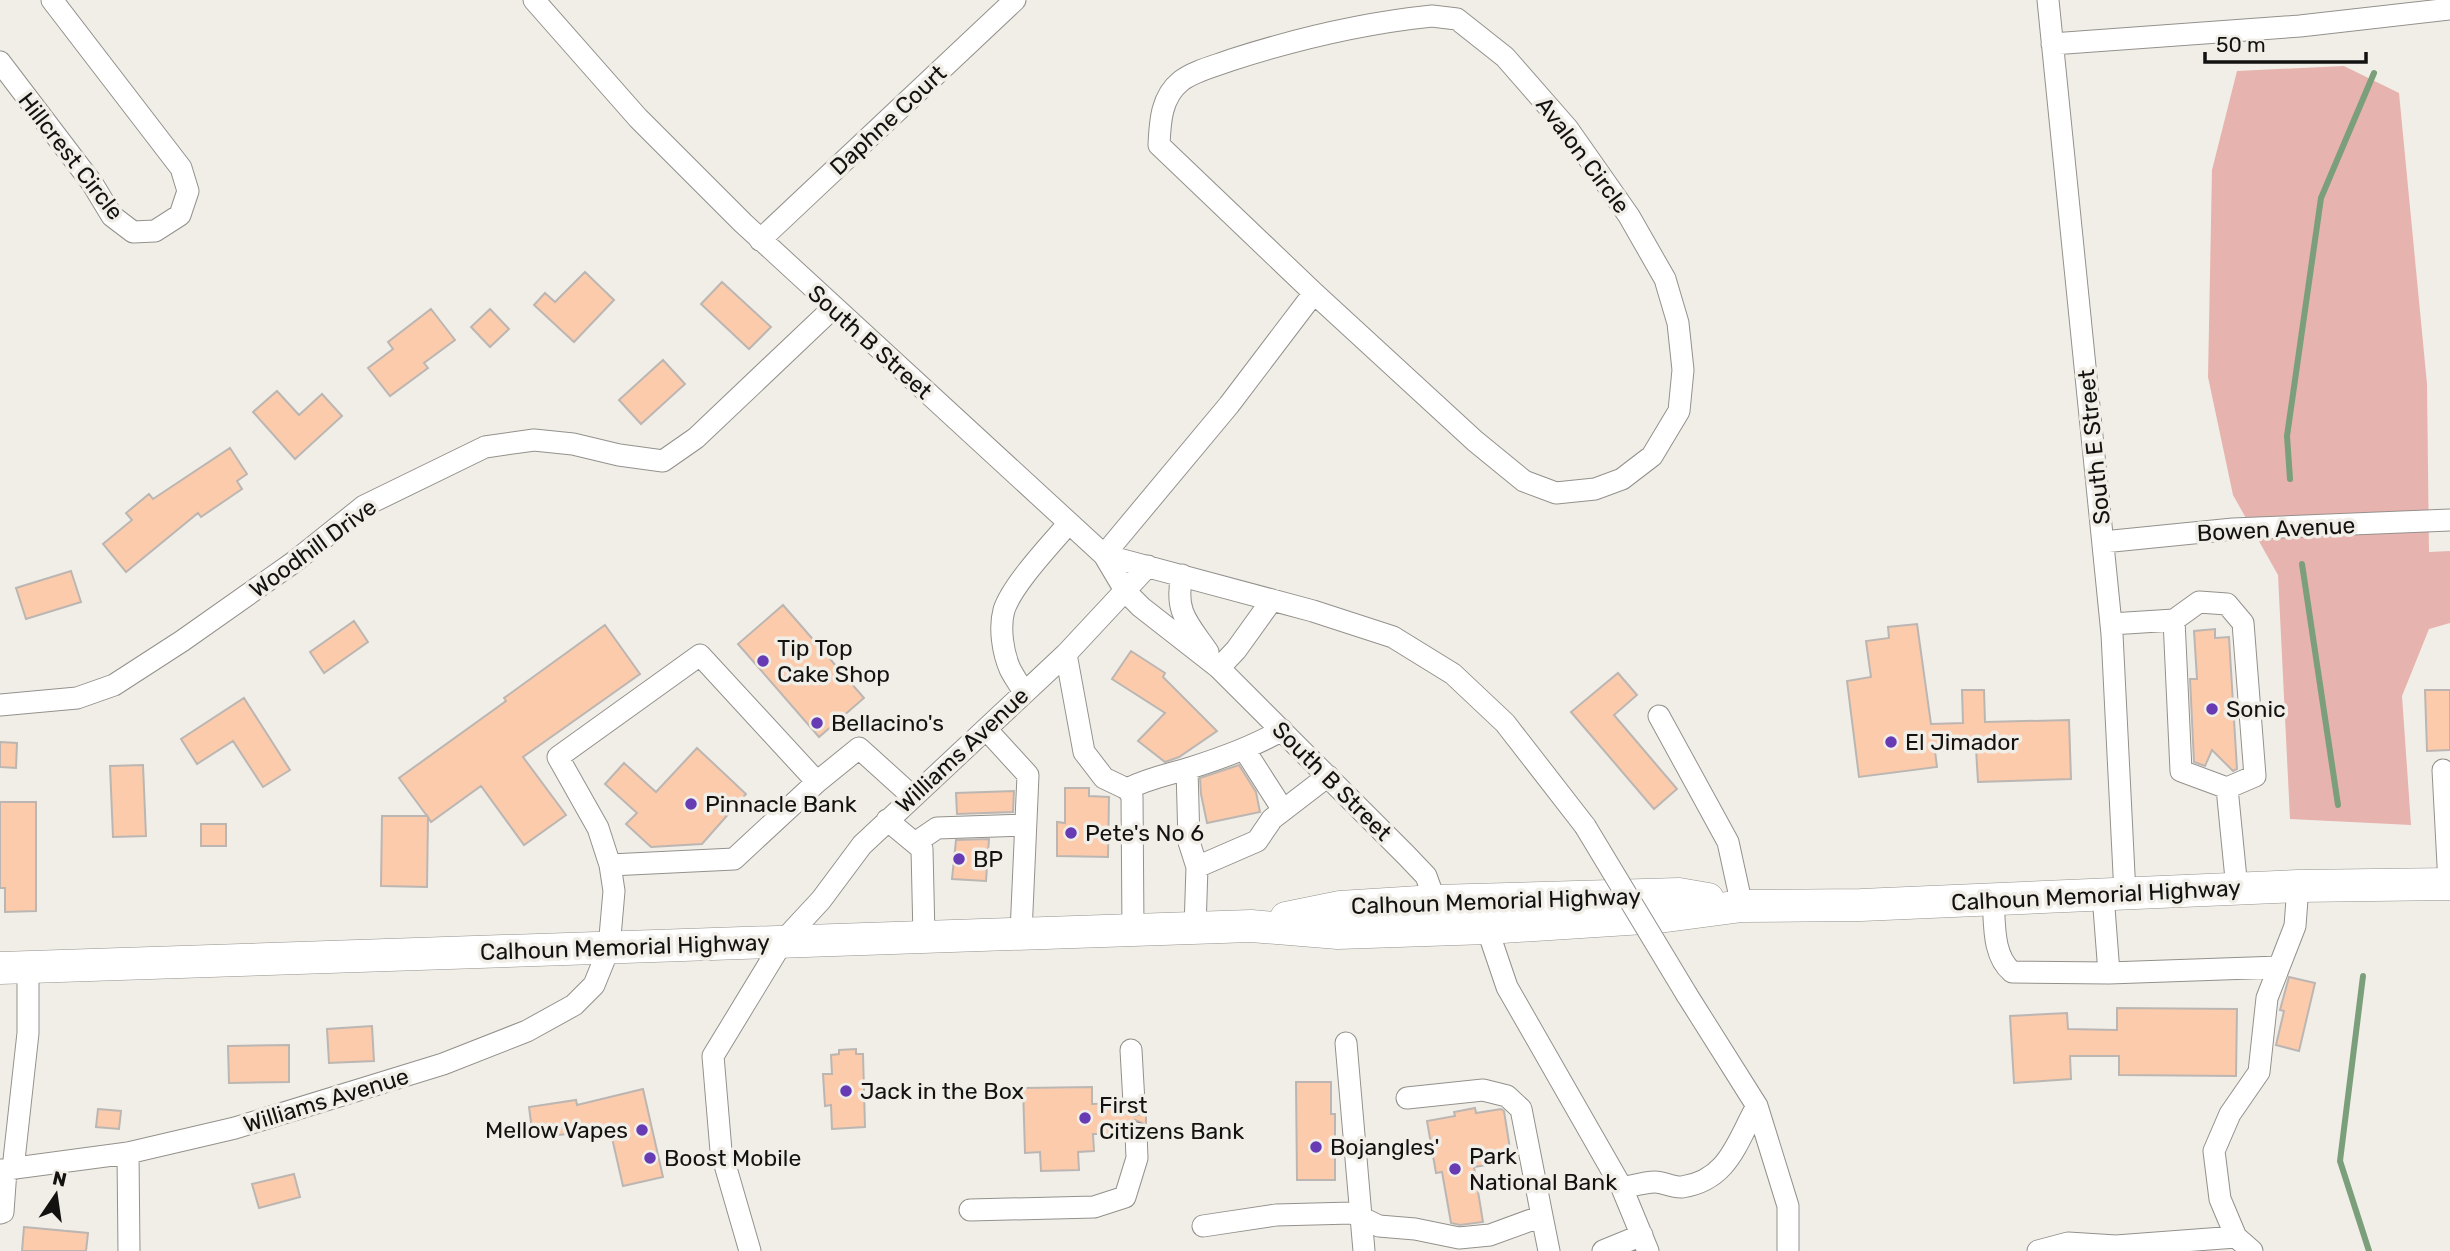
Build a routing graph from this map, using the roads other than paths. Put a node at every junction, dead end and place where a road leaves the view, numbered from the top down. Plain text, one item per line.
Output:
1 (51, 0) edge
2 (534, 0) edge
3 (1015, 0) edge
4 (2048, 0) edge
5 (2450, 9) edge
6 (2346, 11) edge
7 (2052, 44) junction
8 (0, 62) edge
9 (760, 240) junction
10 (1314, 293) junction
11 (833, 308) junction
12 (2450, 520) edge
13 (1069, 523) junction
14 (2103, 542) junction
15 (1104, 555) junction
16 (1148, 566) junction
17 (1182, 575) junction
18 (1126, 592) junction
19 (1272, 600) junction
20 (2174, 620) junction
21 (2111, 624) junction
22 (1066, 654) junction
23 (1219, 668) junction
24 (1024, 693) junction
25 (0, 705) edge
26 (1658, 716) dead end
27 (986, 729) junction
28 (1282, 730) junction
29 (1244, 749) junction
30 (1187, 769) junction
31 (2443, 770) dead end
32 (1328, 776) junction
33 (817, 782) junction
34 (2227, 788) junction
35 (1127, 789) junction
36 (912, 796) junction
37 (1283, 810) junction
38 (887, 820) junction
39 (1025, 825) junction
40 (915, 843) junction
41 (610, 865) junction
42 (1197, 867) junction
43 (2449, 884) edge
44 (2298, 886) junction
45 (2237, 889) junction
46 (2114, 895) junction
47 (1993, 900) junction
48 (1435, 901) junction
49 (1742, 906) junction
50 (1251, 926) junction
51 (1195, 928) junction
52 (1487, 928) junction
53 (1133, 930) junction
54 (1021, 933) junction
55 (924, 937) junction
56 (783, 941) junction
57 (609, 948) junction
58 (14, 967) edge
59 (2278, 967) junction
60 (2109, 974) junction
61 (1346, 1043) dead end
62 (1131, 1050) dead end
63 (1407, 1098) dead end
64 (1134, 1103) dead end
65 (1757, 1106) junction
66 (1136, 1133) dead end
67 (128, 1153) junction
68 (6, 1169) edge
69 (1622, 1188) junction
70 (970, 1210) dead end
71 (0, 1213) edge
72 (1542, 1216) junction
73 (1361, 1218) junction
74 (1203, 1226) dead end
75 (1645, 1243) edge
76 (2244, 1244) edge
77 (129, 1251) edge
78 (750, 1251) edge
79 (1364, 1251) edge
80 (1549, 1251) edge
81 (1603, 1251) edge
82 (1787, 1251) edge
83 (2038, 1251) edge

1 - 8 street, Hillcrest Circle
2 - 9 street, South B Street
3 - 9 street, Daphne Court
4 - 7 street, South E Street
5 - 6 street
6 - 7 street
7 - 14 street, South E Street
9 - 11 street, South B Street
10 - 10 street, Avalon Circle
10 - 15 street
11 - 13 street, South B Street
11 - 25 street, Woodhill Drive
12 - 14 street, Bowen Avenue
13 - 15 street, South B Street
13 - 24 street
14 - 21 street, South E Street
15 - 16 street
15 - 18 street, South B Street
16 - 17 street
16 - 18 street, Williams Avenue
17 - 19 street
17 - 23 street, South B Street
18 - 22 street, Williams Avenue
18 - 23 street, South B Street
19 - 23 street
19 - 65 street, bridge
20 - 21 street
20 - 34 street
20 - 34 street
21 - 46 street, South E Street
22 - 24 street, Williams Avenue
22 - 35 street
23 - 28 street, South B Street
24 - 27 street, Williams Avenue
26 - 49 street
27 - 36 street, Williams Avenue
27 - 39 street
28 - 29 street
28 - 32 street, South B Street
29 - 30 street
29 - 37 street
30 - 35 street
30 - 42 street
31 - 43 street
32 - 37 street
32 - 48 street, South B Street
33 - 36 street
33 - 41 street
33 - 41 street, Williams Avenue
34 - 45 street
35 - 53 street
36 - 38 street, Williams Avenue
37 - 42 street
38 - 40 street
38 - 56 street, Williams Avenue
39 - 40 street
39 - 54 street
40 - 55 street
41 - 57 street, Williams Avenue
42 - 51 street
43 - 44 highway, Calhoun Memorial Highway
44 - 45 highway, Calhoun Memorial Highway
44 - 59 street
45 - 46 highway, Calhoun Memorial Highway
46 - 47 highway, Calhoun Memorial Highway
46 - 60 street, South E Street
47 - 49 highway, Calhoun Memorial Highway
47 - 60 street
48 - 49 highway, Calhoun Memorial Highway
48 - 50 highway, Calhoun Memorial Highway
49 - 52 highway, Calhoun Memorial Highway
50 - 51 highway, Calhoun Memorial Highway
50 - 52 highway, Calhoun Memorial Highway
51 - 53 highway, Calhoun Memorial Highway
52 - 69 street
53 - 54 highway, Calhoun Memorial Highway
54 - 55 highway, Calhoun Memorial Highway
55 - 56 highway, Calhoun Memorial Highway
56 - 57 highway, Calhoun Memorial Highway
56 - 78 street, Williams Avenue
57 - 58 highway, Calhoun Memorial Highway
57 - 67 street, Williams Avenue
58 - 68 street
59 - 60 street
59 - 76 street
61 - 73 street
62 - 64 street
63 - 72 street
65 - 69 street
65 - 82 street
66 - 70 street
67 - 68 street, Williams Avenue
67 - 77 street
68 - 71 street
69 - 75 street
72 - 73 street
72 - 80 street
73 - 74 street
73 - 79 street
75 - 81 street
76 - 83 street

